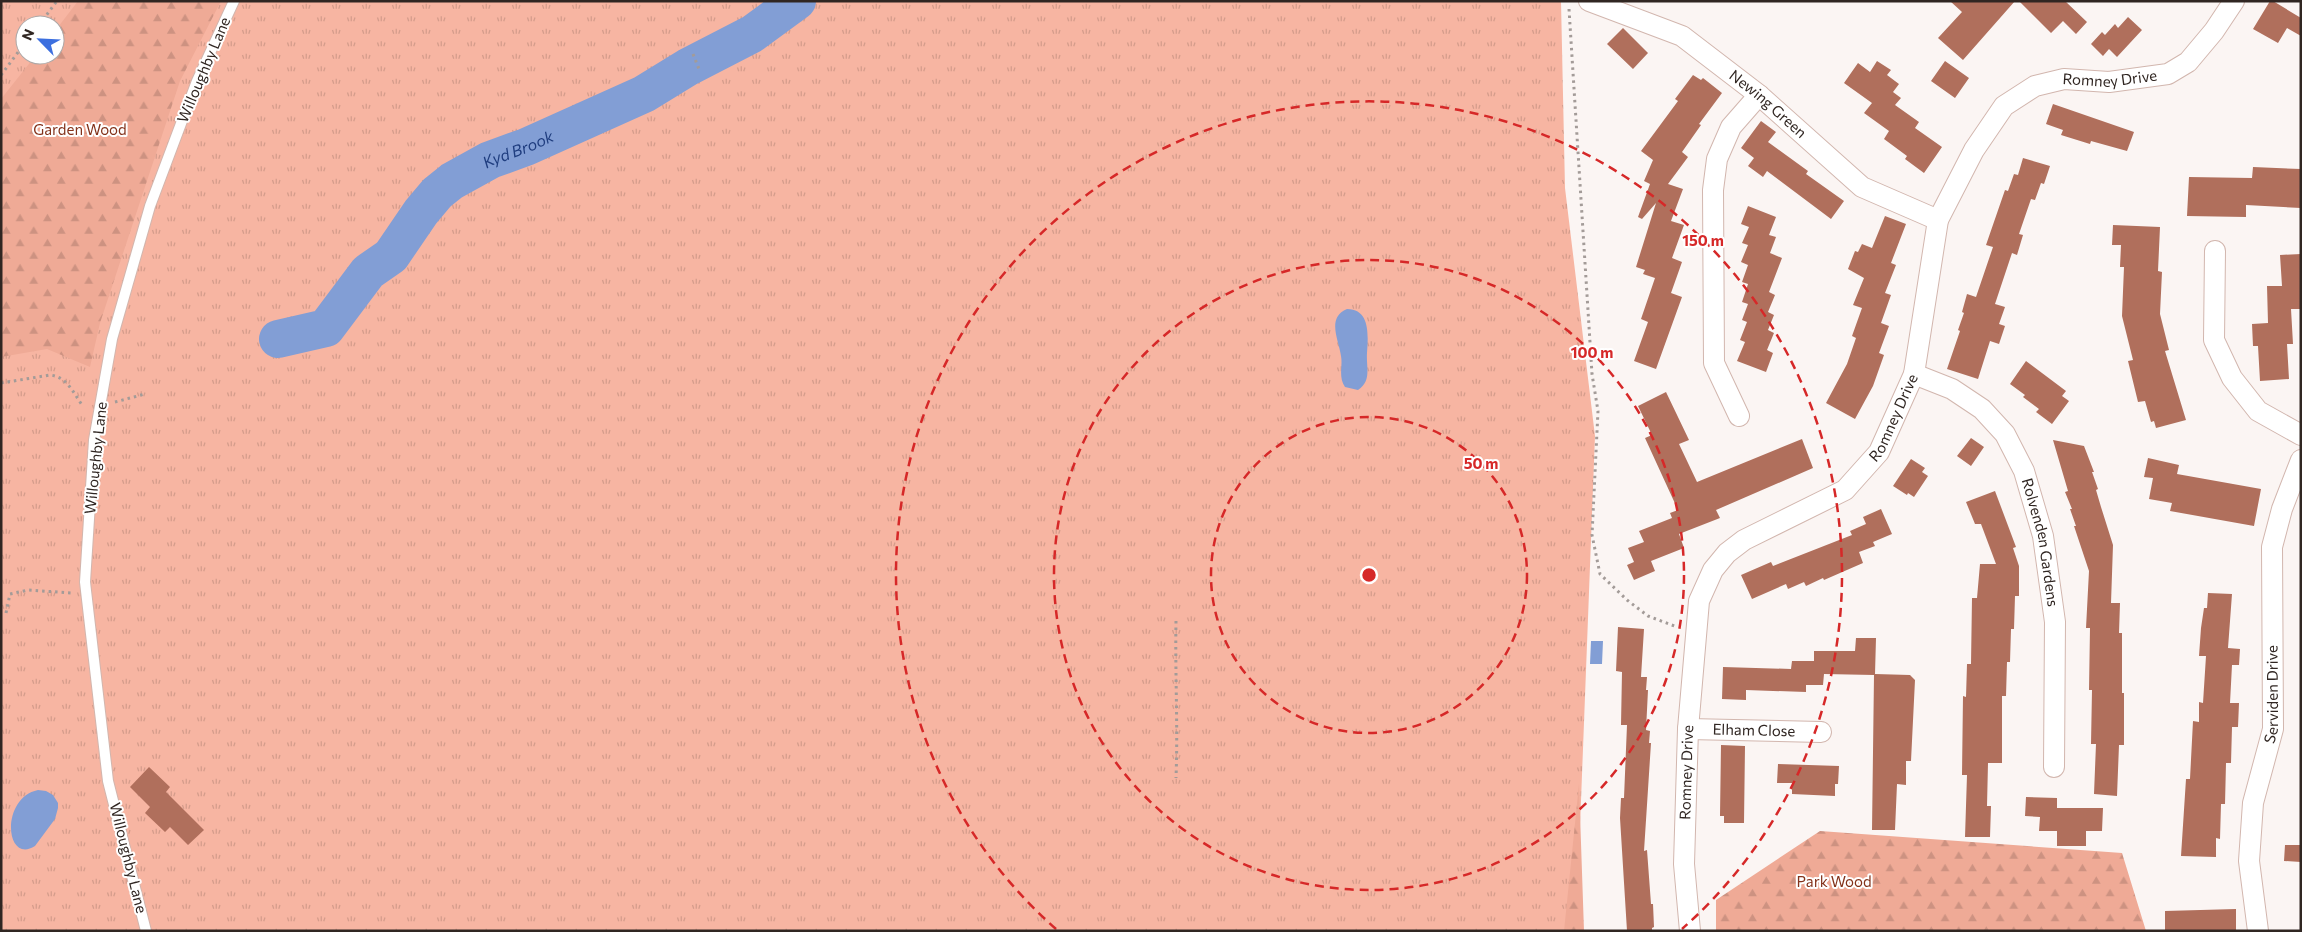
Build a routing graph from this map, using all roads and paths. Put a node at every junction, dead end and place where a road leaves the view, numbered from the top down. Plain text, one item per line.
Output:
1 (57, 1) edge
2 (234, 1) edge
3 (1569, 1) edge
4 (1589, 1) edge
5 (2234, 1) edge
6 (46, 15) edge
7 (693, 54) dead end
8 (15, 56) edge
9 (699, 68) dead end
10 (1, 75) edge
11 (1759, 95) junction
12 (1938, 220) junction
13 (2214, 251) dead end
14 (1914, 374) junction
15 (1, 383) edge
16 (145, 394) dead end
17 (107, 404) dead end
18 (82, 405) dead end
19 (1739, 416) dead end
20 (2301, 435) edge
21 (2301, 460) edge
22 (87, 594) junction
23 (6, 613) dead end
24 (1176, 621) dead end
25 (1695, 631) junction
26 (1688, 728) junction
27 (1821, 732) dead end
28 (2054, 767) dead end
29 (1176, 778) dead end
30 (146, 931) edge
31 (1690, 931) edge
32 (2258, 931) edge

1 - 6 path
2 - 22 lane, Willoughby Lane
3 - 25 path
4 - 11 street, Newing Green
5 - 12 street, Romney Drive
7 - 9 path
8 - 10 path
11 - 12 street, Newing Green
11 - 19 street
12 - 14 street, Romney Drive
13 - 20 street
14 - 25 street, Romney Drive
14 - 28 street, Rolvenden Gardens
15 - 18 path
16 - 17 path
21 - 32 street, Serviden Drive
22 - 23 path
22 - 30 lane, Willoughby Lane
24 - 29 path
25 - 26 street, Romney Drive
26 - 27 street, Elham Close
26 - 31 street, Romney Drive

